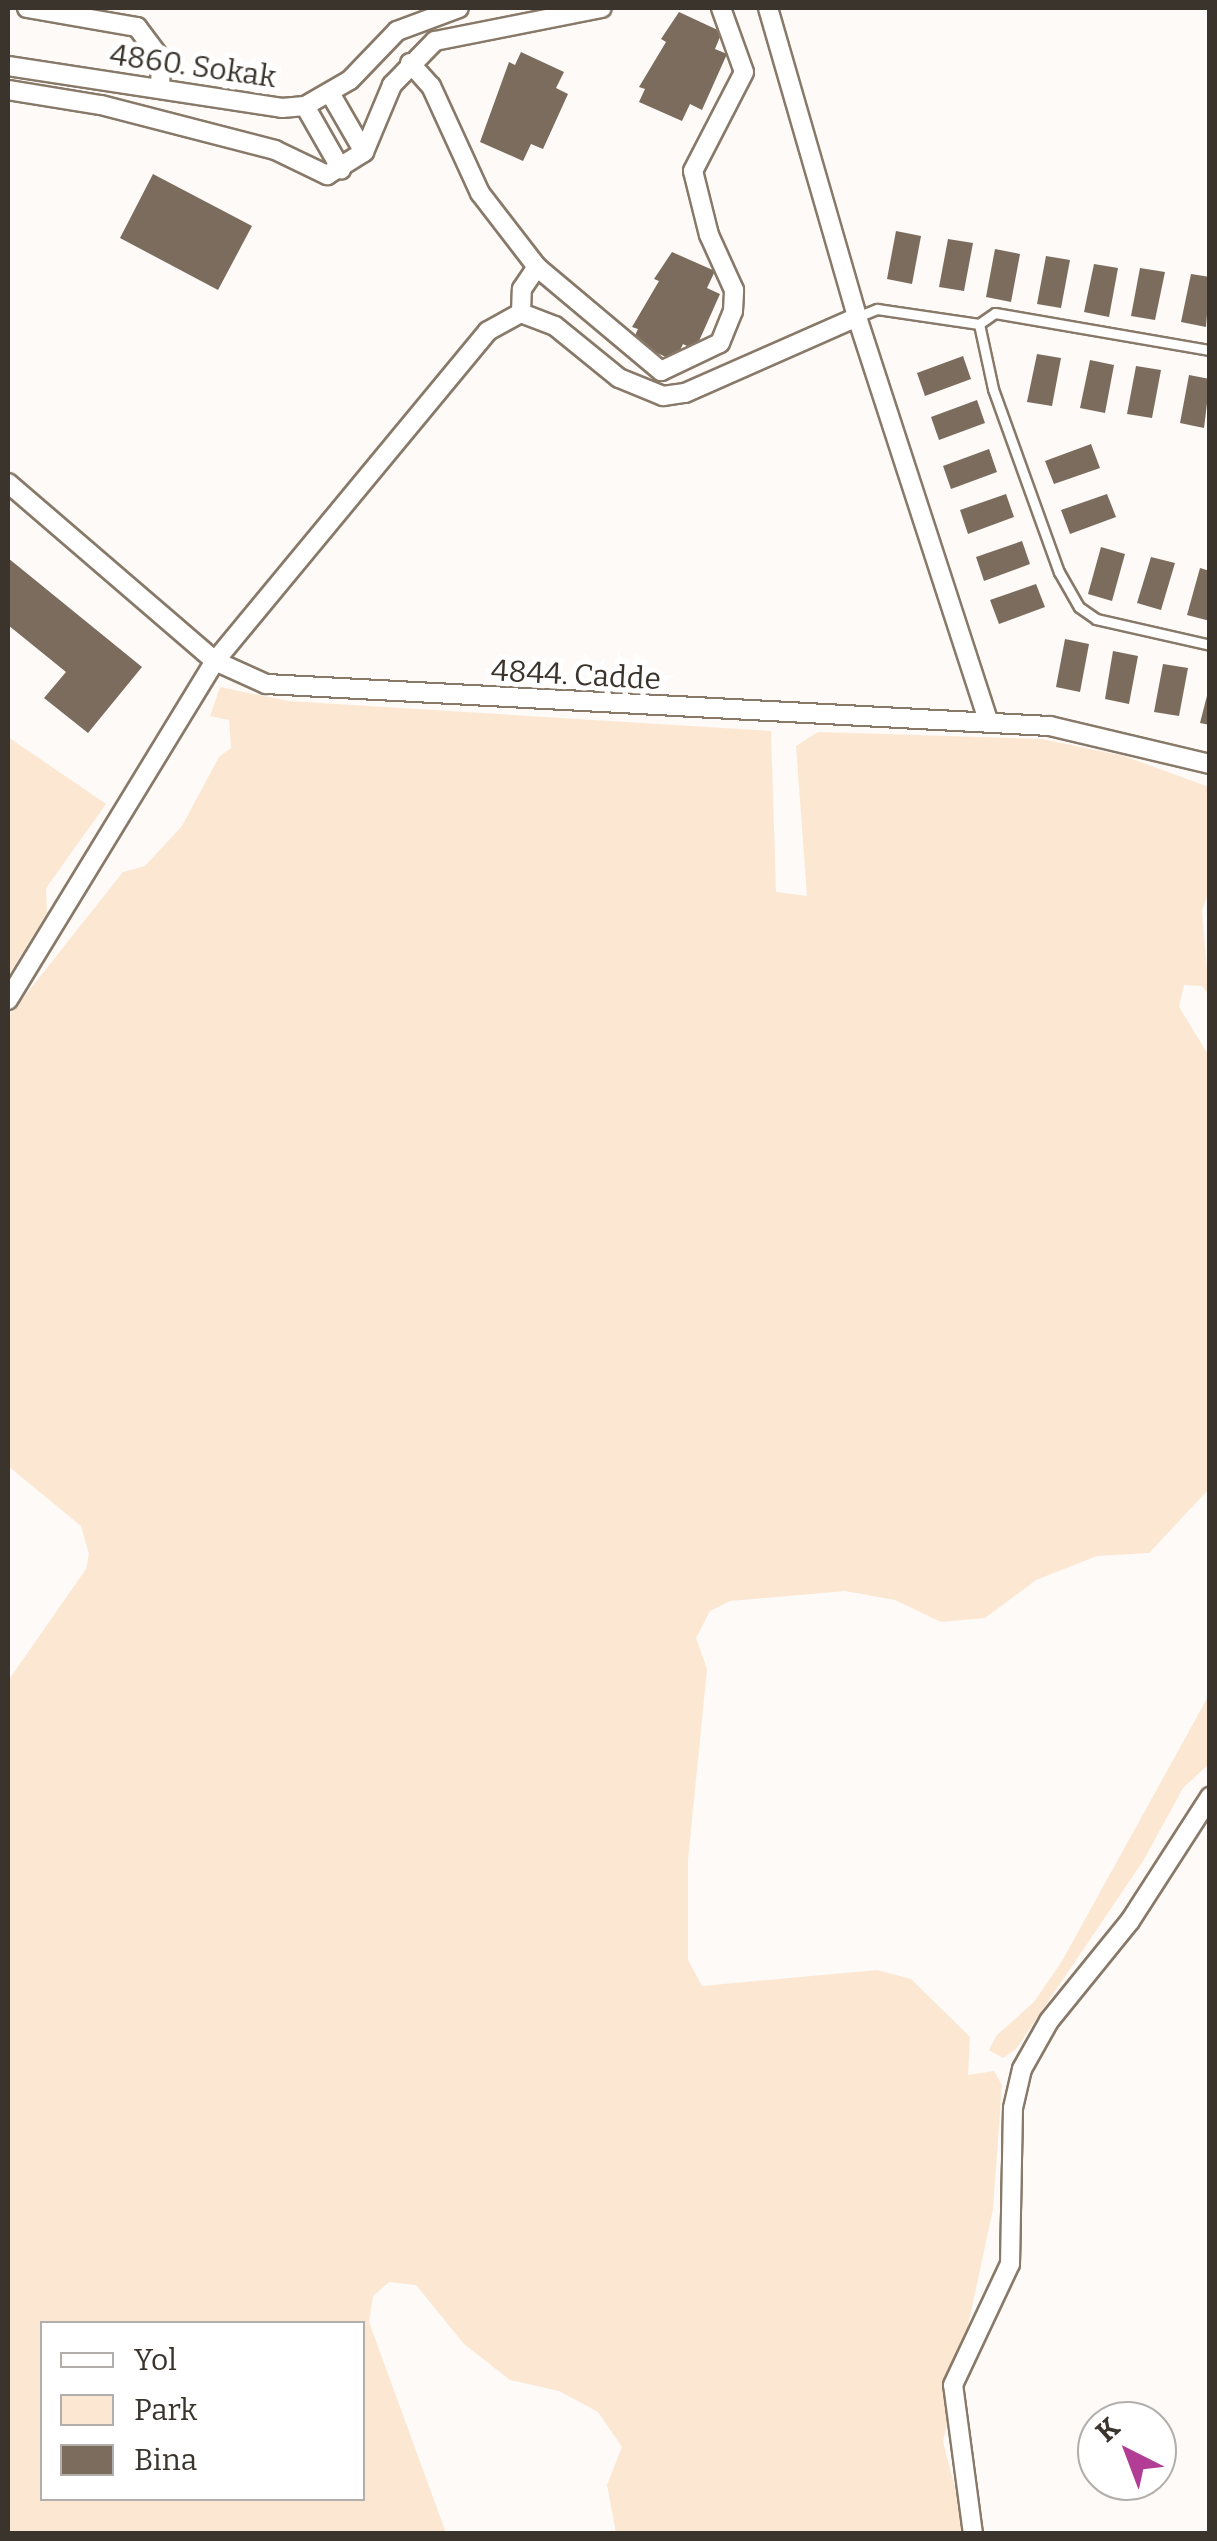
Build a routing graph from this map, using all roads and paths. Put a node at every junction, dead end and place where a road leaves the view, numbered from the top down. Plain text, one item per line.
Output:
1 (27, 8) edge
2 (459, 8) edge
3 (602, 8) edge
4 (721, 8) edge
5 (768, 8) edge
6 (410, 63) junction
7 (8, 66) edge
8 (160, 89) junction
9 (8, 90) edge
10 (330, 93) junction
11 (305, 106) junction
12 (364, 152) junction
13 (340, 169) junction
14 (537, 266) junction
15 (521, 313) junction
16 (857, 317) junction
17 (979, 324) junction
18 (1210, 350) edge
19 (8, 483) edge
20 (1210, 644) edge
21 (215, 661) junction
22 (988, 722) junction
23 (1210, 764) edge
24 (8, 1000) edge
25 (1210, 1797) edge
26 (973, 2534) edge

1 - 8 street
2 - 10 street, 4860. Sokak
3 - 6 street
4 - 14 street
5 - 16 street
6 - 12 street
6 - 14 street
7 - 8 street, 4860. Sokak
8 - 11 street, 4860. Sokak
9 - 13 street
10 - 11 street, 4860. Sokak
10 - 12 street
11 - 13 street
12 - 13 street
14 - 15 street
15 - 16 street
15 - 21 street
16 - 17 lane
16 - 22 street
17 - 18 lane
17 - 20 lane
19 - 21 street, 4844. Cadde
21 - 22 street, 4844. Cadde
21 - 24 street
22 - 23 street, 4844. Cadde
25 - 26 street

